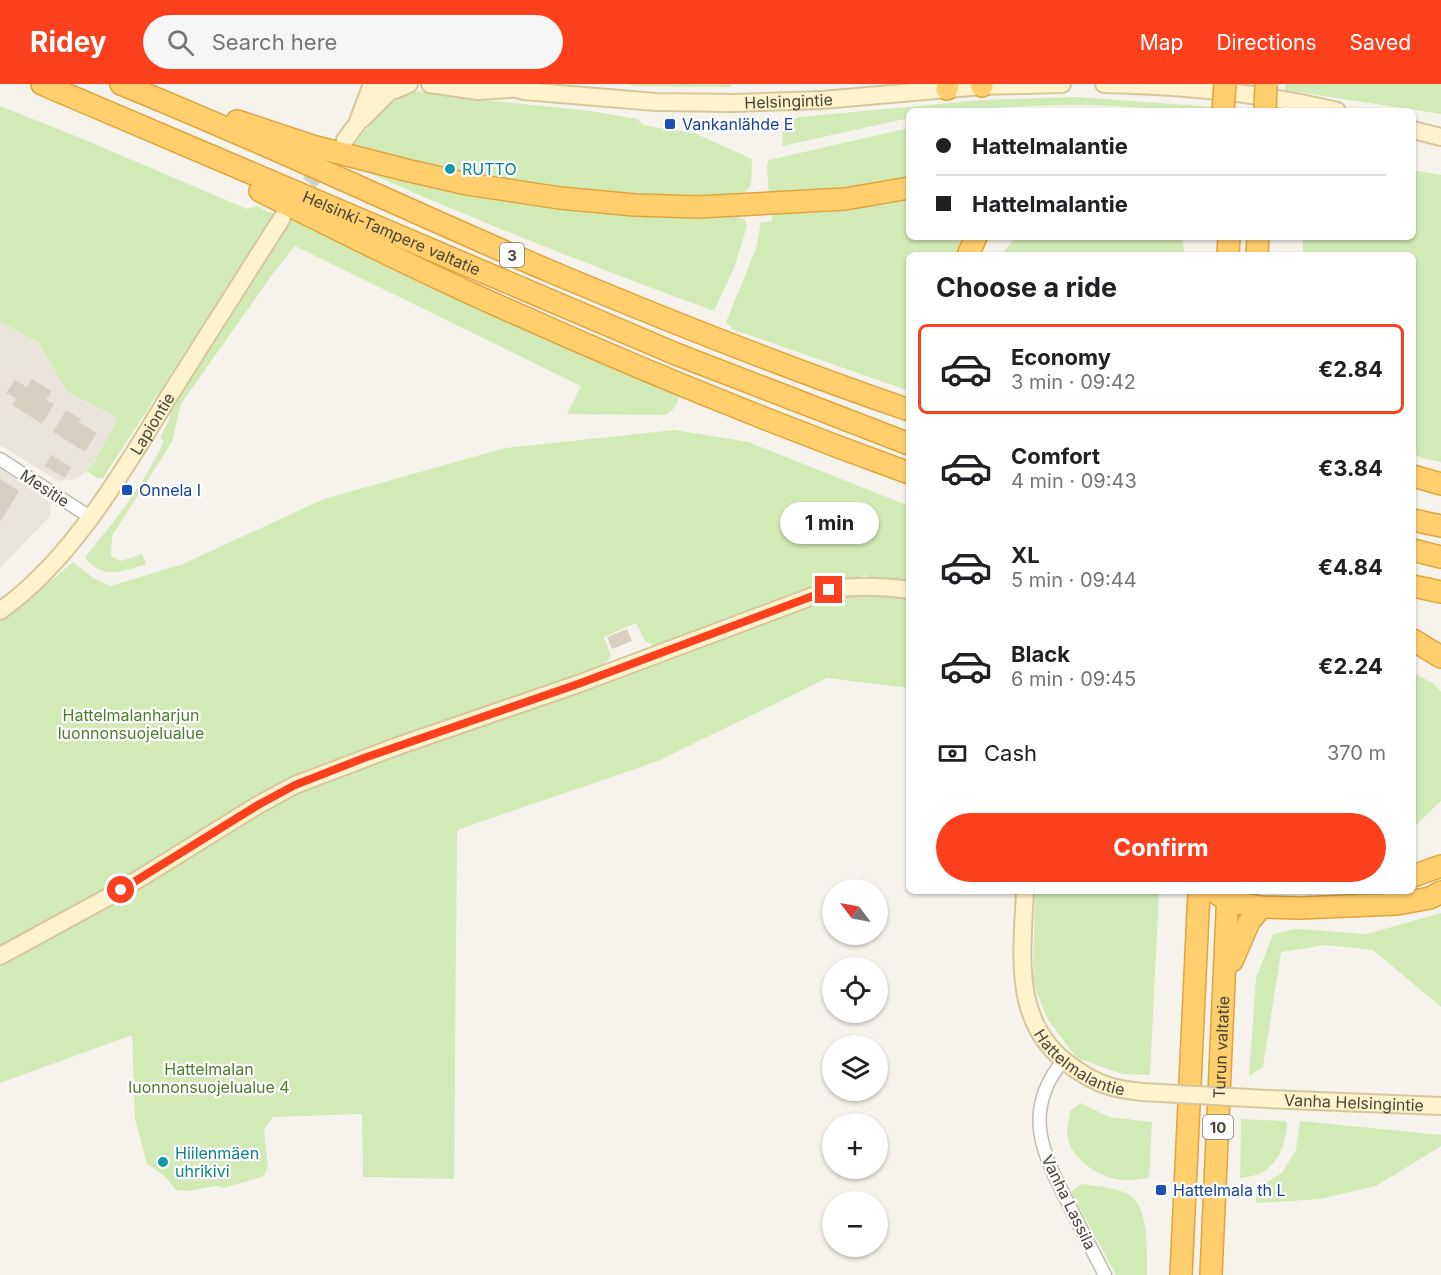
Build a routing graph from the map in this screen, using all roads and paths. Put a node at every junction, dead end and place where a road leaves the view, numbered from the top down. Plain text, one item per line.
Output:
1 (42, 84) edge
2 (121, 84) edge
3 (372, 84) edge
4 (409, 84) edge
5 (430, 84) edge
6 (1062, 84) edge
7 (1104, 84) edge
8 (1225, 84) edge
9 (1235, 84) edge
10 (1266, 84) edge
11 (982, 85) edge
12 (384, 87) edge
13 (507, 87) edge
14 (947, 87) edge
15 (142, 92) junction
16 (1223, 108) edge
17 (1234, 108) edge
18 (1265, 108) edge
19 (1323, 108) edge
20 (357, 124) junction
21 (1416, 131) edge
22 (1441, 137) edge
23 (345, 140) dead end
24 (181, 144) junction
25 (906, 189) edge
26 (282, 218) tunnel mouth
27 (906, 409) edge
28 (906, 443) edge
29 (0, 459) edge
30 (906, 471) edge
31 (1416, 477) edge
32 (1441, 484) edge
33 (90, 517) junction
34 (1416, 521) edge
35 (1441, 526) edge
36 (1416, 551) edge
37 (1441, 556) edge
38 (1416, 587) edge
39 (906, 590) edge
40 (1441, 592) edge
41 (0, 611) edge
42 (1416, 642) edge
43 (1441, 657) edge
44 (1441, 866) edge
45 (1416, 875) edge
46 (1441, 892) edge
47 (1025, 894) edge
48 (1199, 894) edge
49 (1223, 894) edge
50 (1261, 907) junction
51 (0, 956) edge
52 (1226, 978) junction
53 (1063, 1061) junction
54 (1267, 1099) joint
55 (1441, 1106) edge
56 (1105, 1275) edge
57 (1181, 1275) edge
58 (1211, 1275) edge

1 - 24 highway, Helsinki-Tampere valtatie / 3
2 - 15 highway, Helsinki-Tampere valtatie / 3
3 - 20 street
4 - 12 street
5 - 13 street, Helsingintie
6 - 11 street, Helsingintie
7 - 19 street
8 - 16 highway, bridge
9 - 17 highway
10 - 18 highway, bridge
11 - 14 street, Helsingintie
12 - 20 street
13 - 14 street, Helsingintie
15 - 25 highway
15 - 27 highway, Helsinki-Tampere valtatie / 3
20 - 23 street
21 - 22 street
24 - 28 highway, Helsinki-Tampere valtatie / 3
24 - 30 highway
26 - 33 street, Lapiontie
29 - 33 street, Mesitie
31 - 32 highway
33 - 41 street, Lapiontie
34 - 35 highway
36 - 37 highway
38 - 40 highway
39 - 51 street
42 - 43 highway
44 - 45 highway
46 - 50 highway
47 - 53 street, Hattelmalantie
48 - 57 highway, Turun valtatie / 10
49 - 50 highway
49 - 52 highway, Turun valtatie / 10
50 - 52 highway
52 - 58 highway, Turun valtatie / 10
53 - 54 street, Hattelmalantie, bridge
53 - 56 street, Vanha Lassila
54 - 55 street, Vanha Helsingintie

